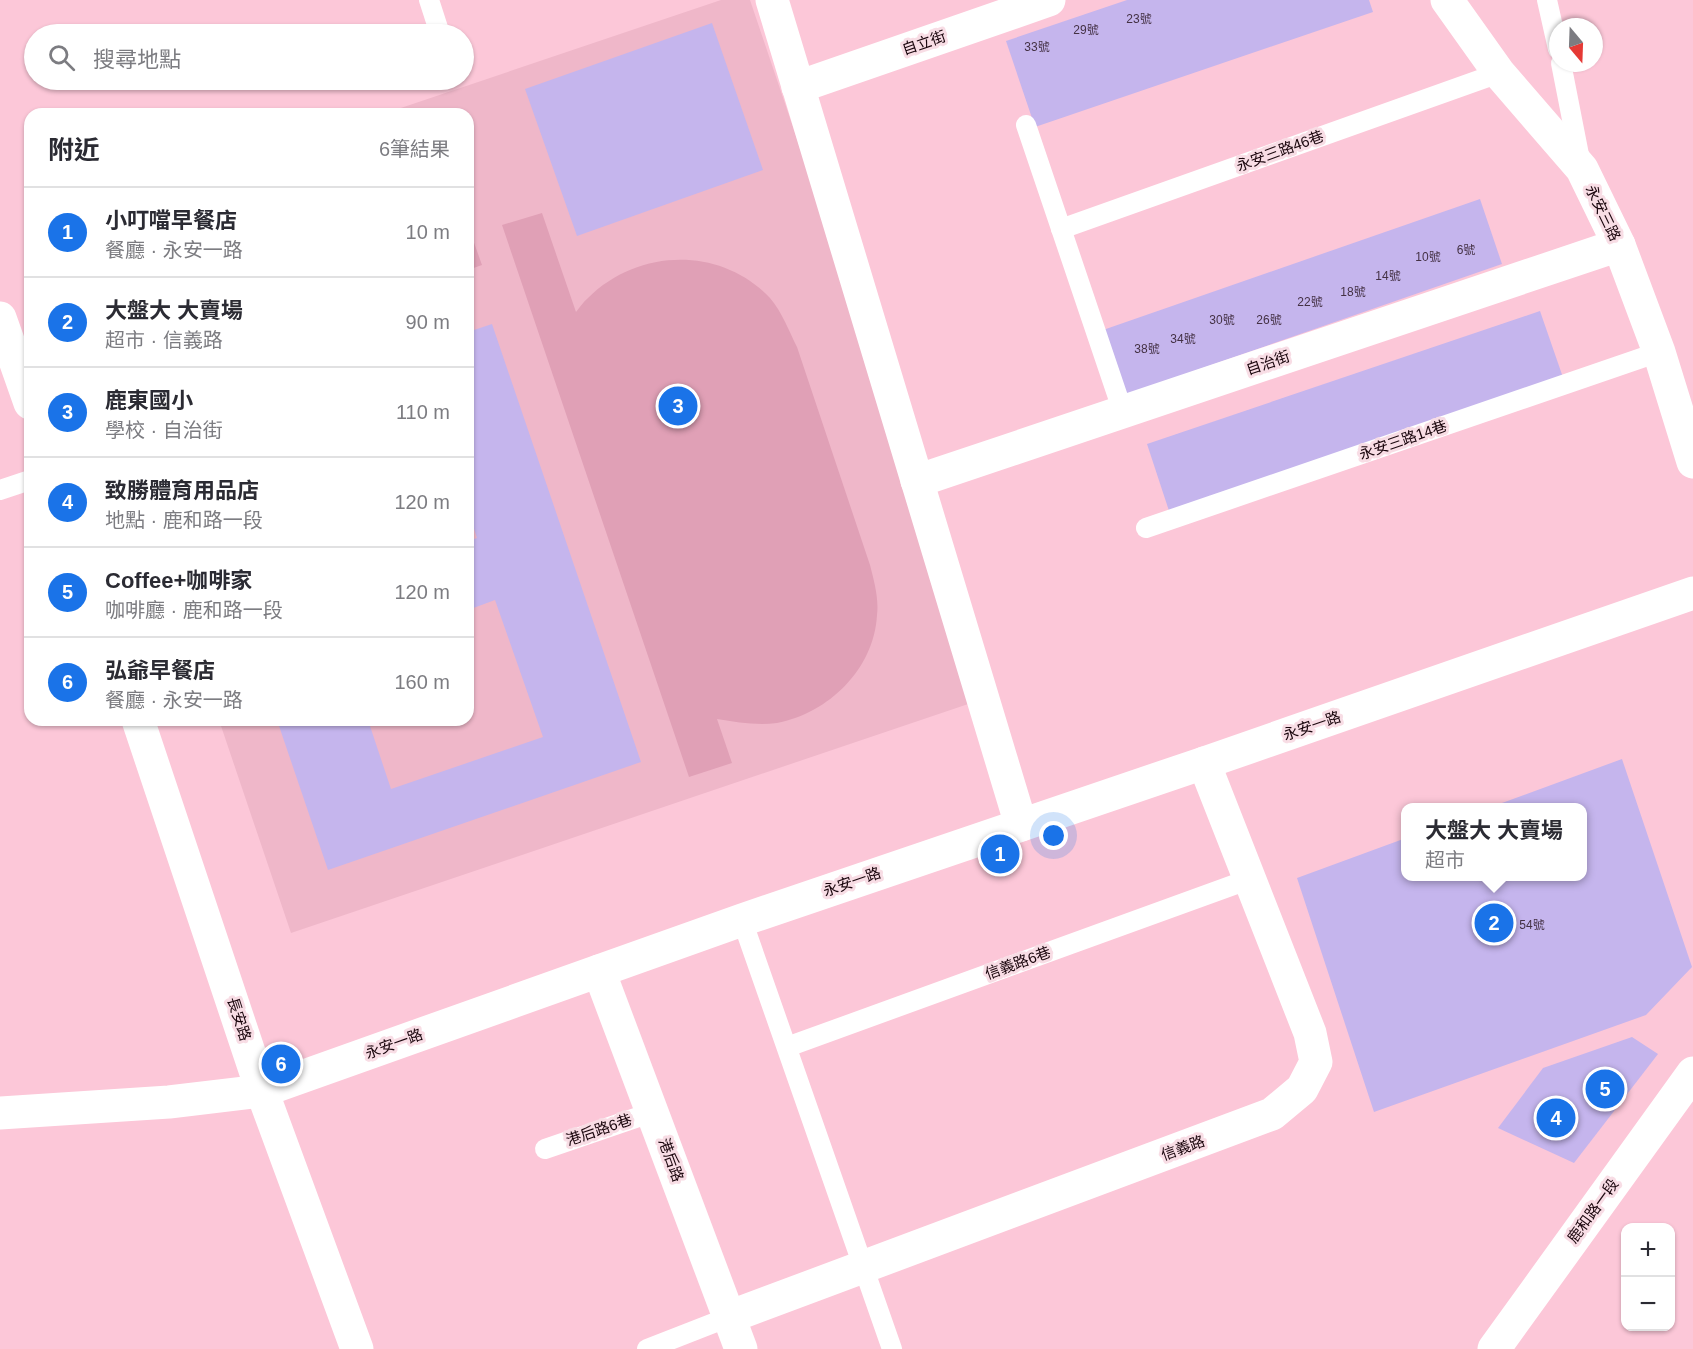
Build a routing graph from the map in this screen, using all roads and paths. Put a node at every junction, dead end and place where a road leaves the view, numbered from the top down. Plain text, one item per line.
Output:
1 (429, 0) edge
2 (772, 0) edge
3 (1049, 0) edge
4 (1447, 0) edge
5 (1547, 0) edge
6 (1551, 18) edge
7 (437, 24) edge
8 (1563, 72) edge
9 (1499, 73) junction
10 (798, 87) junction
11 (1026, 125) dead end
12 (1582, 169) junction
13 (1061, 228) junction
14 (1619, 245) junction
15 (0, 318) edge
16 (1659, 352) junction
17 (24, 387) edge
18 (1123, 412) junction
19 (1693, 462) edge
20 (917, 481) junction
21 (24, 482) edge
22 (0, 490) edge
23 (1146, 528) dead end
24 (1693, 593) edge
25 (140, 726) edge
26 (1204, 763) junction
27 (1022, 825) junction
28 (1250, 879) junction
29 (742, 920) junction
30 (599, 971) junction
31 (787, 1047) junction
32 (1693, 1073) edge
33 (262, 1091) junction
34 (653, 1112) junction
35 (0, 1113) edge
36 (545, 1149) dead end
37 (863, 1267) junction
38 (729, 1317) junction
39 (357, 1349) edge
40 (647, 1349) edge
41 (741, 1349) edge
42 (892, 1349) edge
43 (1494, 1349) edge

1 - 7 lane
2 - 10 street
3 - 10 street, 自立街
4 - 9 street, 永安三路
5 - 6 lane
8 - 12 lane
9 - 12 street, 永安三路
9 - 13 lane, 永安三路46巷
10 - 20 street
11 - 13 lane
12 - 14 street, 永安三路
13 - 18 lane
14 - 16 street, 永安三路
14 - 18 street, 自治街
15 - 17 street
16 - 19 street, 永安三路
16 - 23 lane, 永安三路14巷
18 - 20 street, 自治街
20 - 27 street
21 - 22 lane
24 - 26 street, 永安一路
25 - 33 street, 長安路
26 - 27 street, 永安一路
26 - 28 street, 信義路
27 - 29 street, 永安一路
28 - 31 lane, 信義路6巷
28 - 37 street, 信義路
29 - 30 street, 永安一路
29 - 31 lane
30 - 33 street, 永安一路
30 - 34 street, 港后路
31 - 37 lane
32 - 43 street, 鹿和路一段
33 - 35 street, 永安一路
33 - 39 street, 長安路
34 - 36 lane, 港后路6巷
34 - 38 street, 港后路
37 - 38 street, 信義路
37 - 42 lane
38 - 40 lane
38 - 41 street, 港后路

